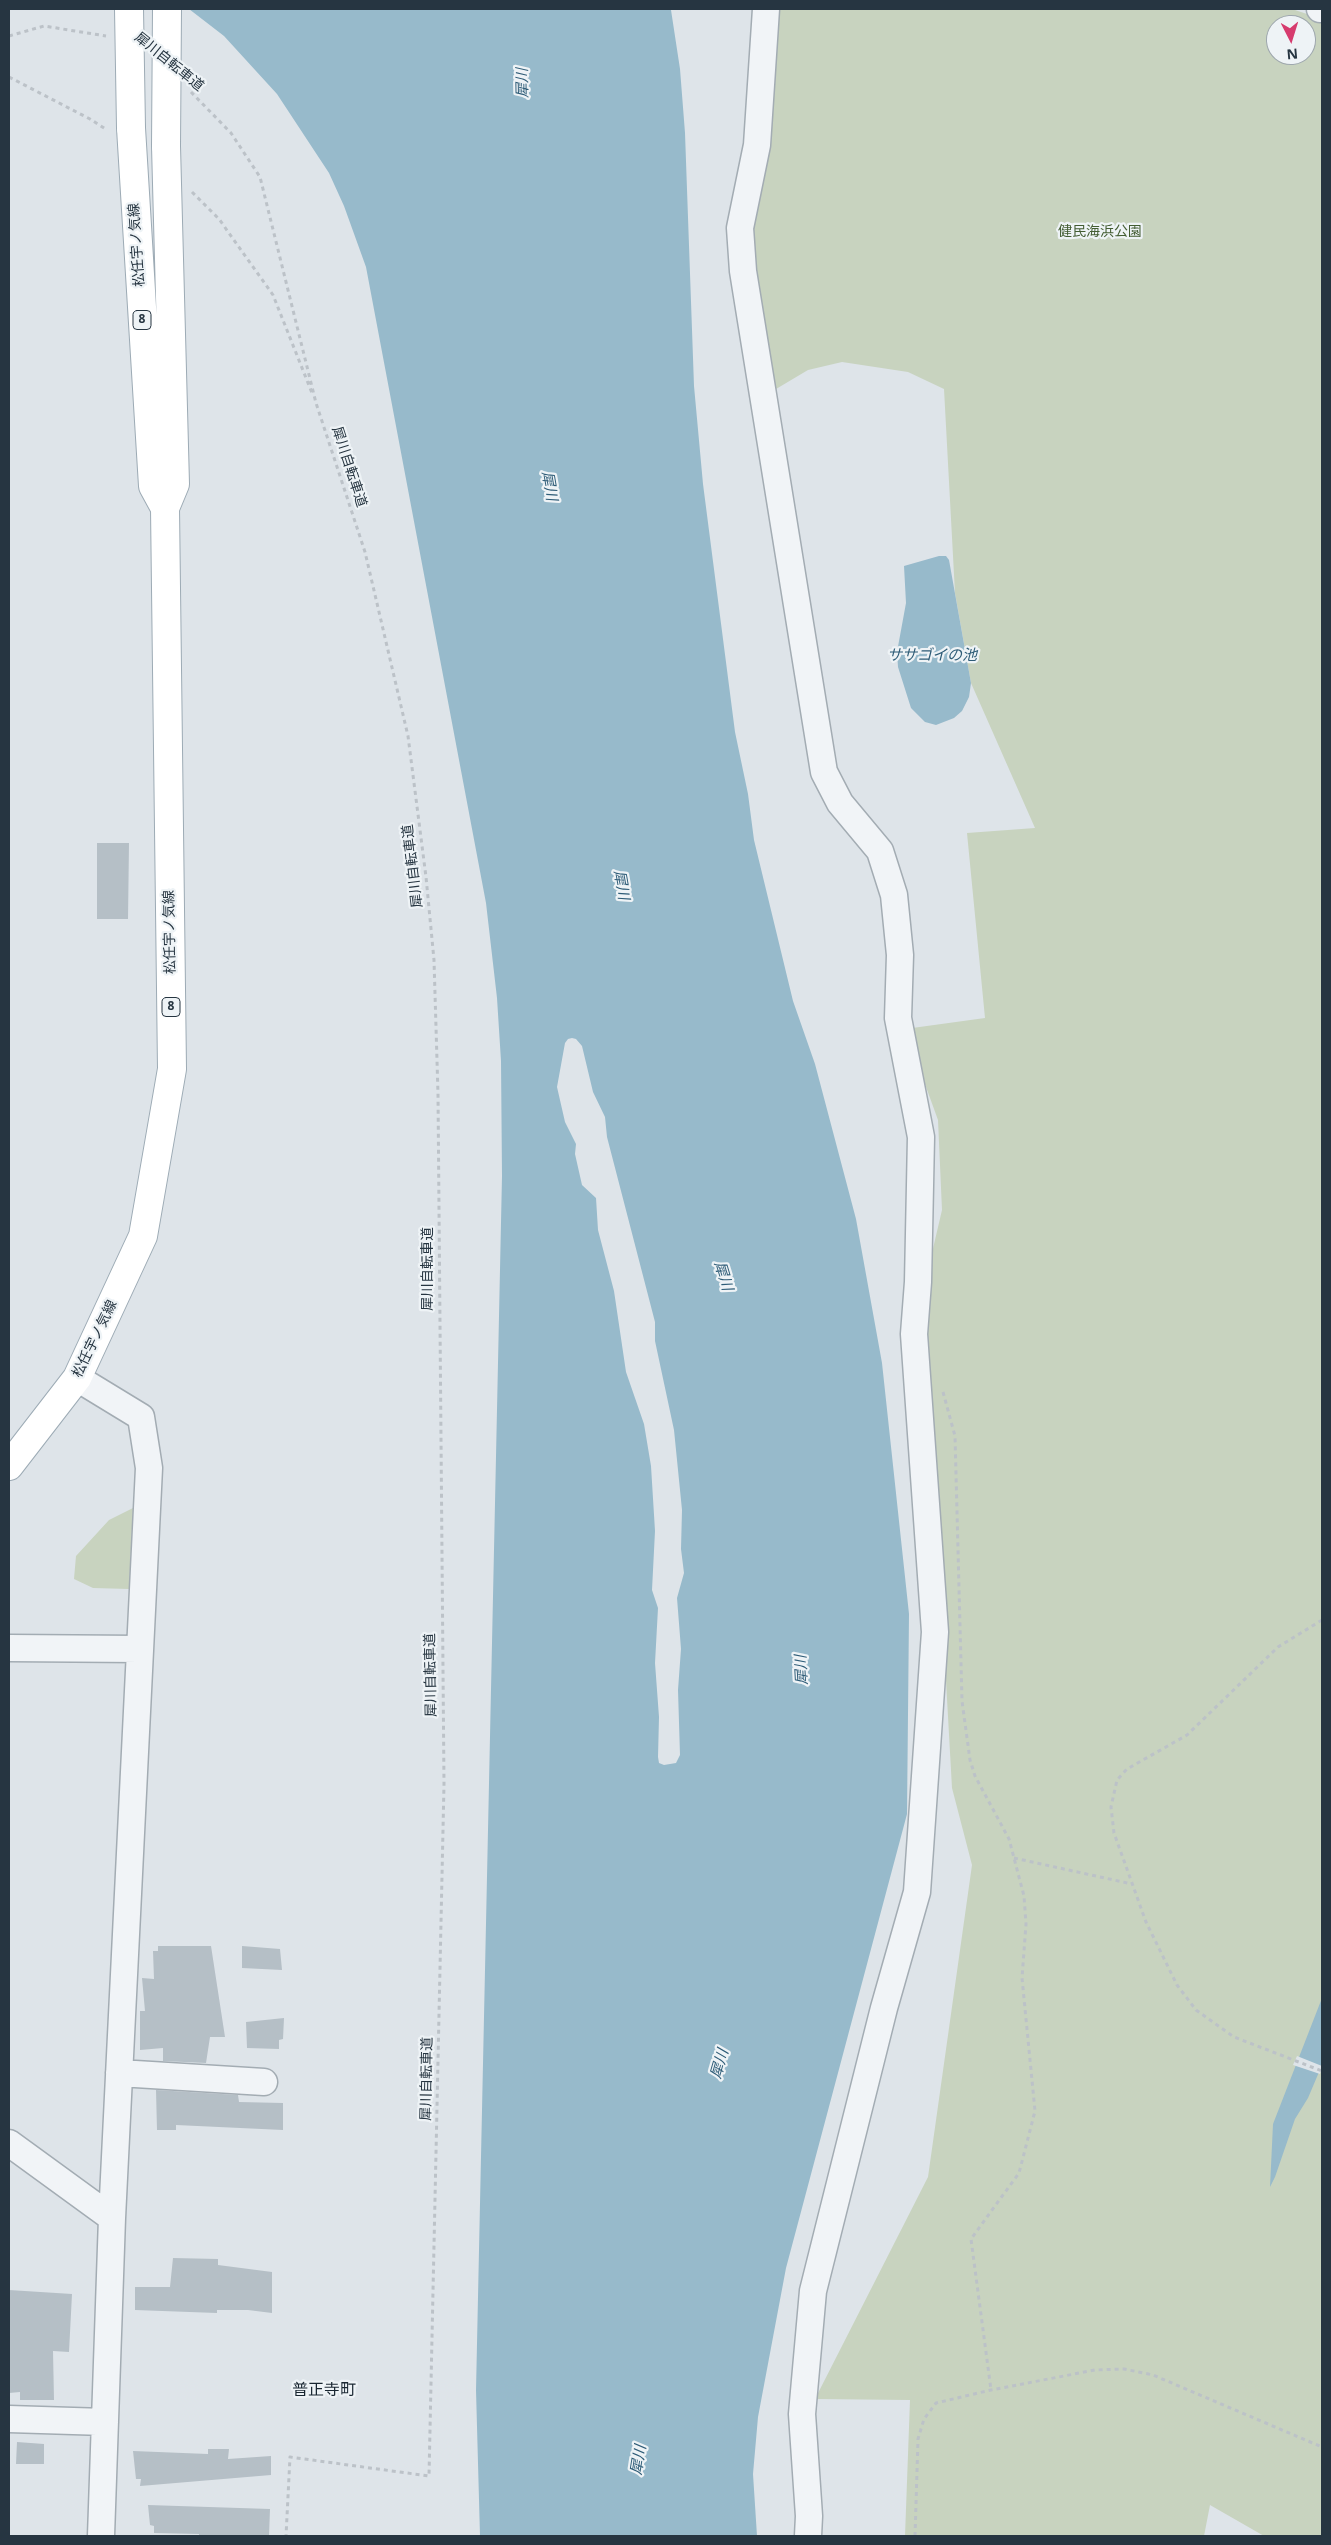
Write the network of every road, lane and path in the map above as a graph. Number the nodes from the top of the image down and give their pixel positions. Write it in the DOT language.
graph roads {
  1 [pos="129,9"];
  2 [pos="167,9"];
  3 [pos="766,9"];
  4 [pos="9,36"];
  5 [pos="113,37"];
  6 [pos="9,78"];
  7 [pos="190,90"];
  8 [pos="131,137"];
  9 [pos="167,156"];
  10 [pos="316,403"];
  11 [pos="165,508"];
  12 [pos="77,1378"];
  13 [pos="940,1387"];
  14 [pos="9,1466"];
  15 [pos="1322,1620"];
  16 [pos="9,1648"];
  17 [pos="139,1648"];
  18 [pos="1014,1858"];
  19 [pos="1133,1885"];
  20 [pos="1322,2071"];
  21 [pos="119,2074"];
  22 [pos="264,2082"];
  23 [pos="9,2143"];
  24 [pos="112,2218"];
  25 [pos="991,2390"];
  26 [pos="9,2419"];
  27 [pos="105,2422"];
  28 [pos="1322,2447"];
  29 [pos="101,2536"];
  30 [pos="286,2536"];
  31 [pos="808,2536"];
  32 [pos="915,2536"];
  1 -- 8 [label="main road, 松任宇ノ気線 / 8, bridge"];
  2 -- 9 [label="main road, 松任宇ノ気線 / 8, bridge"];
  3 -- 31 [label="street"];
  4 -- 5 [label="path, 犀川自転車道"];
  6 -- 8 [label="path"];
  7 -- 10 [label="path, 犀川自転車道"];
  8 -- 11 [label="main road, 松任宇ノ気線 / 8"];
  9 -- 10 [label="path"];
  9 -- 11 [label="main road, 松任宇ノ気線 / 8"];
  10 -- 30 [label="path, 犀川自転車道"];
  11 -- 12 [label="main road, 松任宇ノ気線 / 8"];
  12 -- 14 [label="main road, 松任宇ノ気線 / 8"];
  12 -- 17 [label="street"];
  13 -- 18 [label="path"];
  15 -- 19 [label="path"];
  16 -- 17 [label="street"];
  17 -- 21 [label="street"];
  18 -- 19 [label="path"];
  18 -- 25 [label="path"];
  19 -- 20 [label="path"];
  21 -- 22 [label="street"];
  21 -- 24 [label="street"];
  23 -- 24 [label="street"];
  24 -- 27 [label="street"];
  25 -- 28 [label="path"];
  25 -- 32 [label="path"];
  26 -- 27 [label="street"];
  27 -- 29 [label="street"];
}
